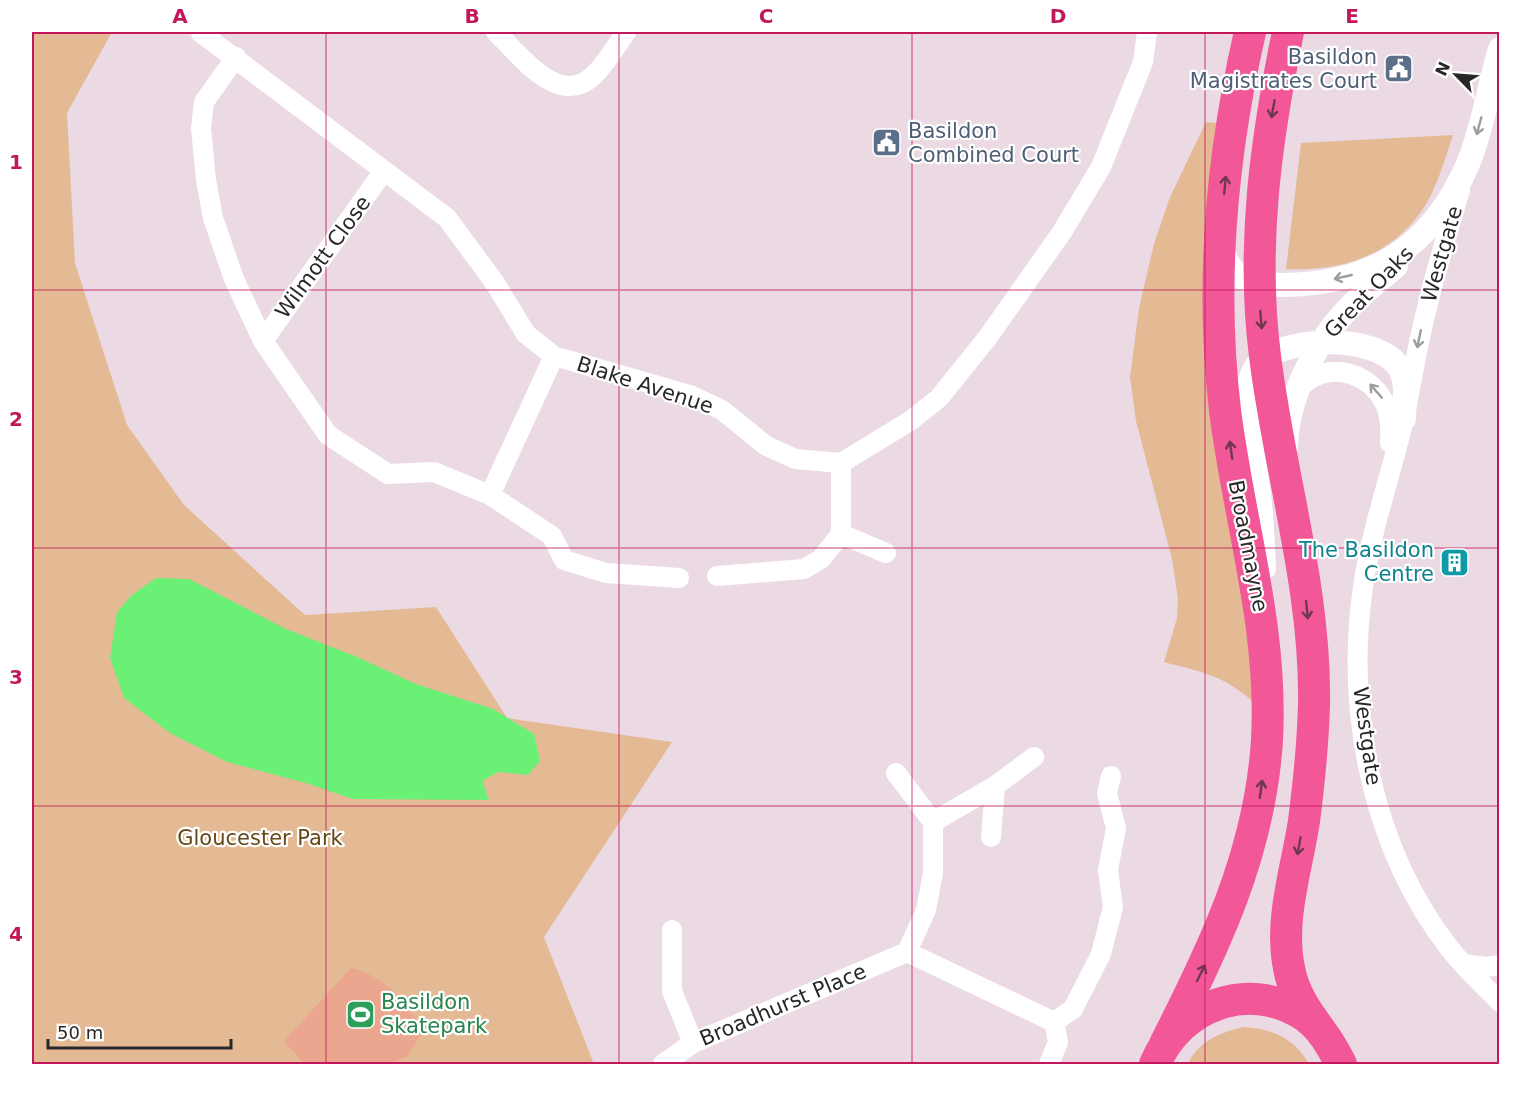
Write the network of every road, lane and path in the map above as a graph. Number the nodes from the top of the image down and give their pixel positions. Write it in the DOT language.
graph roads {
  1 [pos="496,32"];
  2 [pos="626,32"];
  3 [pos="1147,32"];
  4 [pos="1250,32"];
  5 [pos="1288,32"];
  6 [pos="201,33"];
  7 [pos="1500,49"];
  8 [pos="236,57"];
  9 [pos="1469,162"];
  10 [pos="383,172"];
  11 [pos="1425,233"];
  12 [pos="1221,244"];
  13 [pos="1259,283"];
  14 [pos="263,341"];
  15 [pos="1320,344"];
  16 [pos="554,356"];
  17 [pos="1265,356"];
  18 [pos="1299,389"];
  19 [pos="1404,419"];
  20 [pos="841,463"];
  21 [pos="1385,488"];
  22 [pos="1288,490"];
  23 [pos="490,495"];
  24 [pos="842,534"];
  25 [pos="886,554"];
  26 [pos="717,576"];
  27 [pos="679,578"];
  28 [pos="1265,633"];
  29 [pos="1034,757"];
  30 [pos="896,773"];
  31 [pos="1111,776"];
  32 [pos="995,786"];
  33 [pos="933,822"];
  34 [pos="991,837"];
  35 [pos="672,930"];
  36 [pos="907,952"];
  37 [pos="1463,964"];
  38 [pos="1500,965"];
  39 [pos="1500,1002"];
  40 [pos="1054,1022"];
  41 [pos="1321,1031"];
  42 [pos="693,1043"];
  43 [pos="1160,1054"];
  44 [pos="1341,1064"];
  45 [pos="663,1065"];
  46 [pos="1049,1065"];
  1 -- 2 [label="street"];
  3 -- 20 [label="street"];
  12 -- 4 [label="main road, Broadmayne, one-way"];
  5 -- 13 [label="main road, one-way"];
  6 -- 8 [label="street, Blake Avenue"];
  7 -- 9 [label="street, Great Oaks, one-way"];
  8 -- 10 [label="street, Blake Avenue"];
  8 -- 14 [label="street"];
  9 -- 11 [label="street, Great Oaks"];
  9 -- 19 [label="street, Westgate, one-way"];
  10 -- 14 [label="street, Wilmott Close"];
  10 -- 16 [label="street, Blake Avenue"];
  11 -- 13 [label="street, Great Oaks, one-way"];
  11 -- 15 [label="street, Great Oaks"];
  12 -- 13 [label="street, Great Oaks"];
  28 -- 12 [label="main road, Broadmayne, one-way"];
  13 -- 17 [label="main road, one-way"];
  14 -- 23 [label="street"];
  15 -- 17 [label="street"];
  15 -- 18 [label="street, Great Oaks"];
  15 -- 19 [label="street"];
  16 -- 20 [label="street, Blake Avenue"];
  16 -- 23 [label="street"];
  17 -- 22 [label="main road"];
  17 -- 28 [label="street"];
  21 -- 18 [label="street, Westgate, one-way"];
  18 -- 22 [label="street, Great Oaks"];
  19 -- 21 [label="street, Westgate"];
  20 -- 24 [label="street"];
  21 -- 37 [label="street, Westgate"];
  22 -- 41 [label="main road, one-way"];
  23 -- 27 [label="street"];
  24 -- 25 [label="street"];
  24 -- 26 [label="street"];
  43 -- 28 [label="main road, Broadmayne, one-way"];
  29 -- 32 [label="street"];
  30 -- 33 [label="street"];
  31 -- 40 [label="street"];
  32 -- 33 [label="street"];
  32 -- 34 [label="street"];
  33 -- 36 [label="street"];
  35 -- 42 [label="street"];
  36 -- 40 [label="street"];
  36 -- 42 [label="street, Broadhurst Place"];
  37 -- 38 [label="street"];
  37 -- 39 [label="street, Westgate"];
  40 -- 46 [label="street"];
  41 -- 43 [label="main road"];
  41 -- 44 [label="main road"];
  42 -- 45 [label="street, Broadhurst Place"];
}
